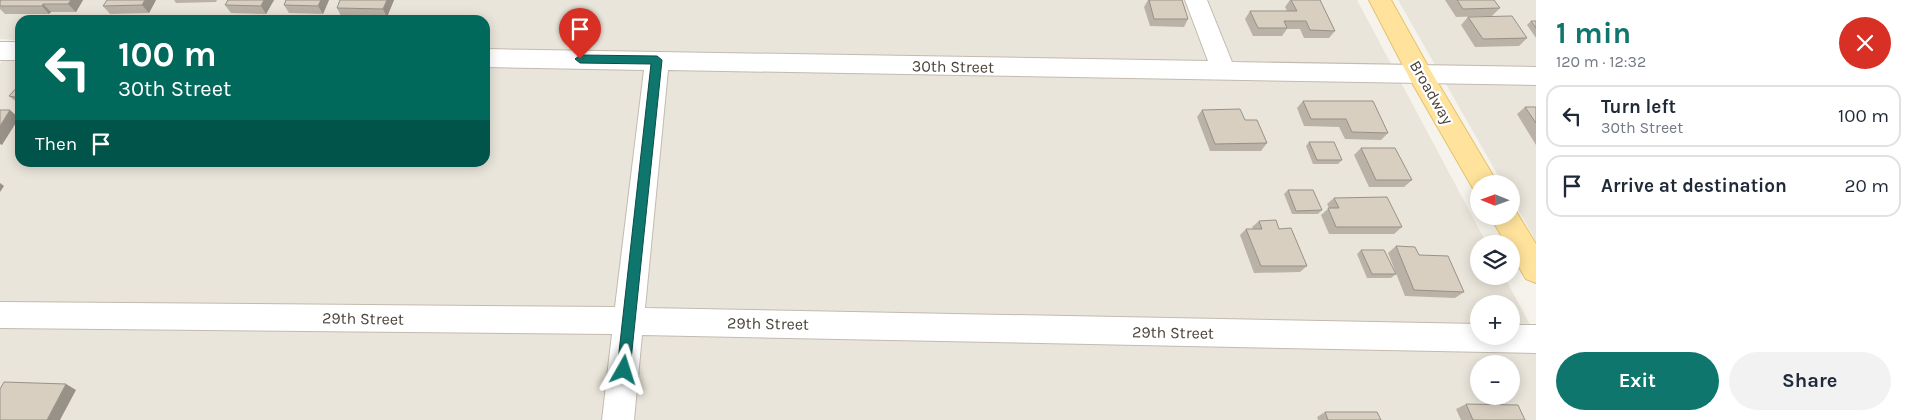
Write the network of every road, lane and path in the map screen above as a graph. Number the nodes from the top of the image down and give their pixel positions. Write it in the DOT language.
graph roads {
  1 [pos="1196,0"];
  2 [pos="1380,0"];
  3 [pos="0,51"];
  4 [pos="15,51"];
  5 [pos="490,58"];
  6 [pos="657,60"];
  7 [pos="1224,71"];
  8 [pos="1420,74"];
  9 [pos="1536,76"];
  10 [pos="1480,175"];
  11 [pos="1509,225"];
  12 [pos="1536,270"];
  13 [pos="0,315"];
  14 [pos="629,320"];
  15 [pos="1536,340"];
  16 [pos="618,420"];
  1 -- 7 [label="street"];
  2 -- 8 [label="main road, Broadway"];
  3 -- 4 [label="street"];
  5 -- 6 [label="street, 30th Street"];
  6 -- 7 [label="street, 30th Street"];
  6 -- 14 [label="street"];
  7 -- 8 [label="street, 30th Street"];
  8 -- 9 [label="street, 30th Street"];
  8 -- 10 [label="main road, Broadway"];
  11 -- 12 [label="main road"];
  13 -- 14 [label="street, 29th Street"];
  14 -- 15 [label="street, 29th Street"];
  14 -- 16 [label="street"];
}
